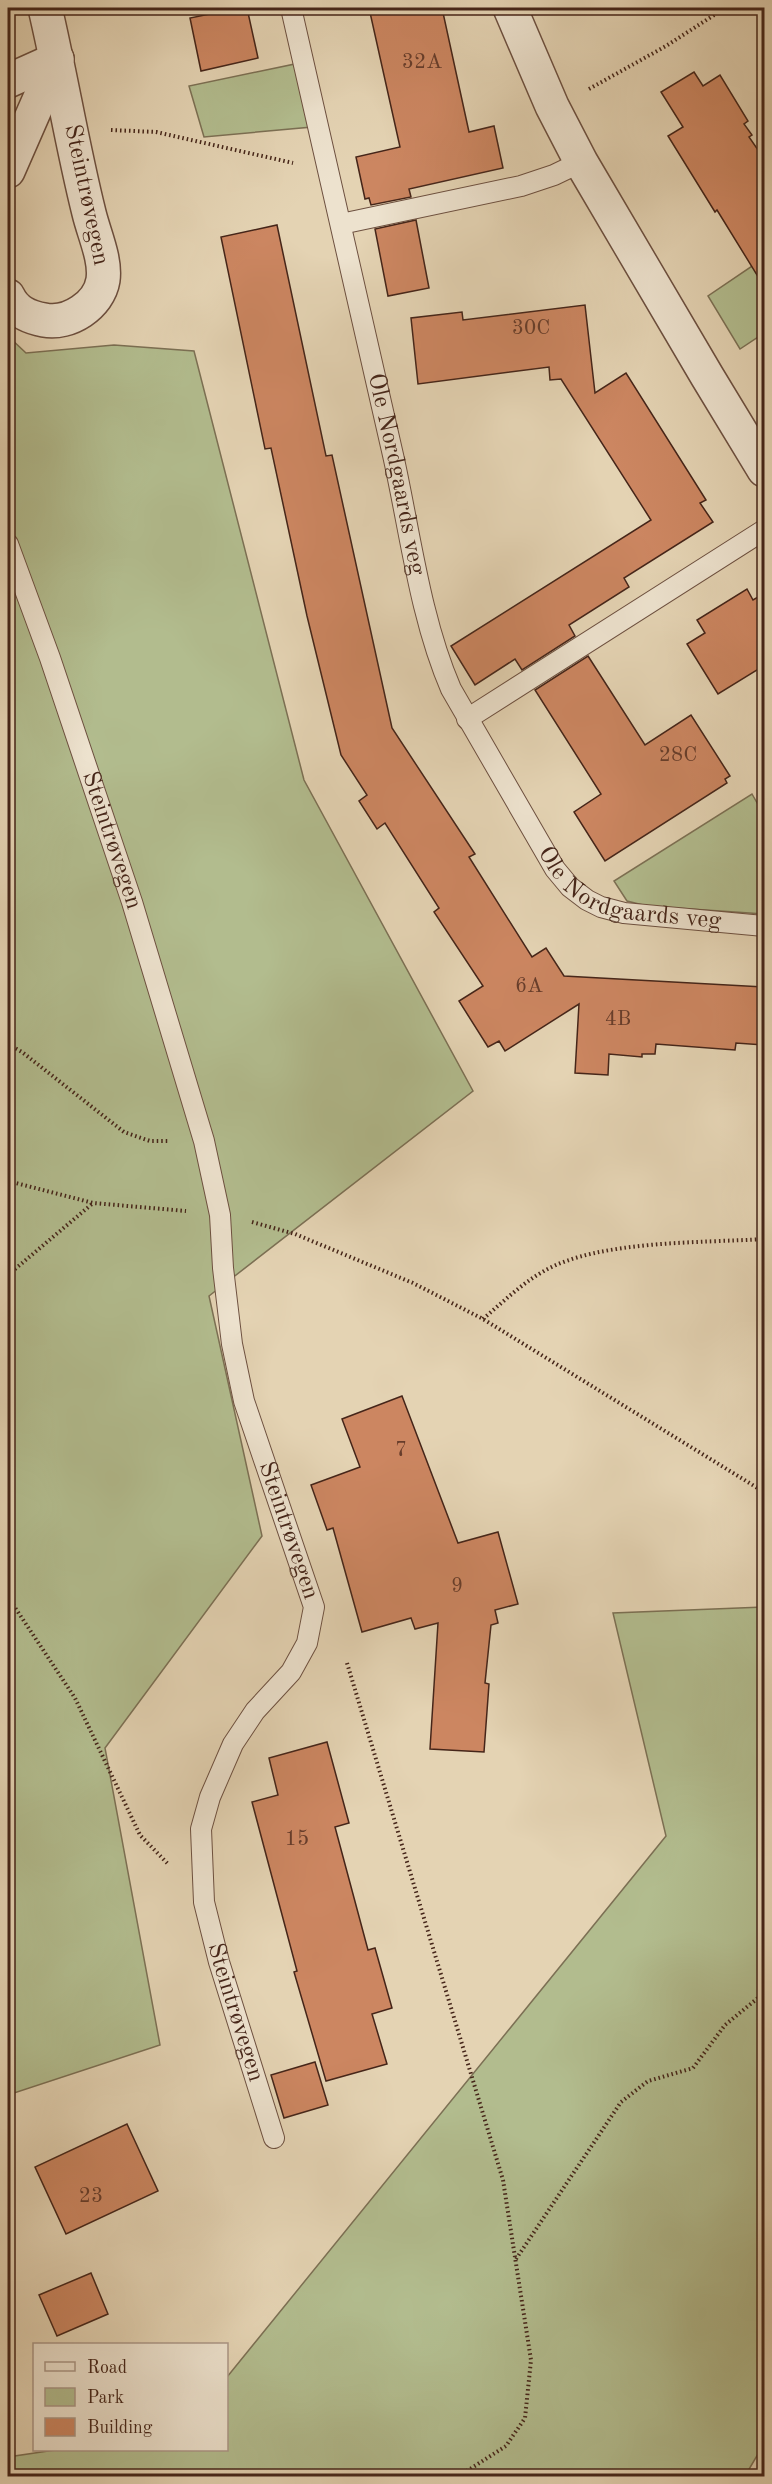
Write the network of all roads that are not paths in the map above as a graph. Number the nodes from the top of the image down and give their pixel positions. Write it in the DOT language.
graph roads {
  1 [pos="45,8"];
  2 [pos="291,8"];
  3 [pos="510,8"];
  4 [pos="57,59"];
  5 [pos="8,81"];
  6 [pos="581,162"];
  7 [pos="8,171"];
  8 [pos="341,224"];
  9 [pos="8,296"];
  10 [pos="765,470"];
  11 [pos="765,530"];
  12 [pos="8,544"];
  13 [pos="467,719"];
  14 [pos="765,926"];
  15 [pos="274,2138"];
  1 -- 4 [label="street, Steintrøvegen"];
  2 -- 8 [label="lane, Ole Nordgaards veg"];
  3 -- 6 [label="street"];
  4 -- 5 [label="street"];
  4 -- 7 [label="street, Steintrøvegen"];
  4 -- 9 [label="street, Steintrøvegen"];
  6 -- 8 [label="lane"];
  6 -- 10 [label="street"];
  8 -- 13 [label="lane, Ole Nordgaards veg"];
  11 -- 13 [label="lane"];
  12 -- 15 [label="lane, Steintrøvegen"];
  13 -- 14 [label="lane, Ole Nordgaards veg"];
}
